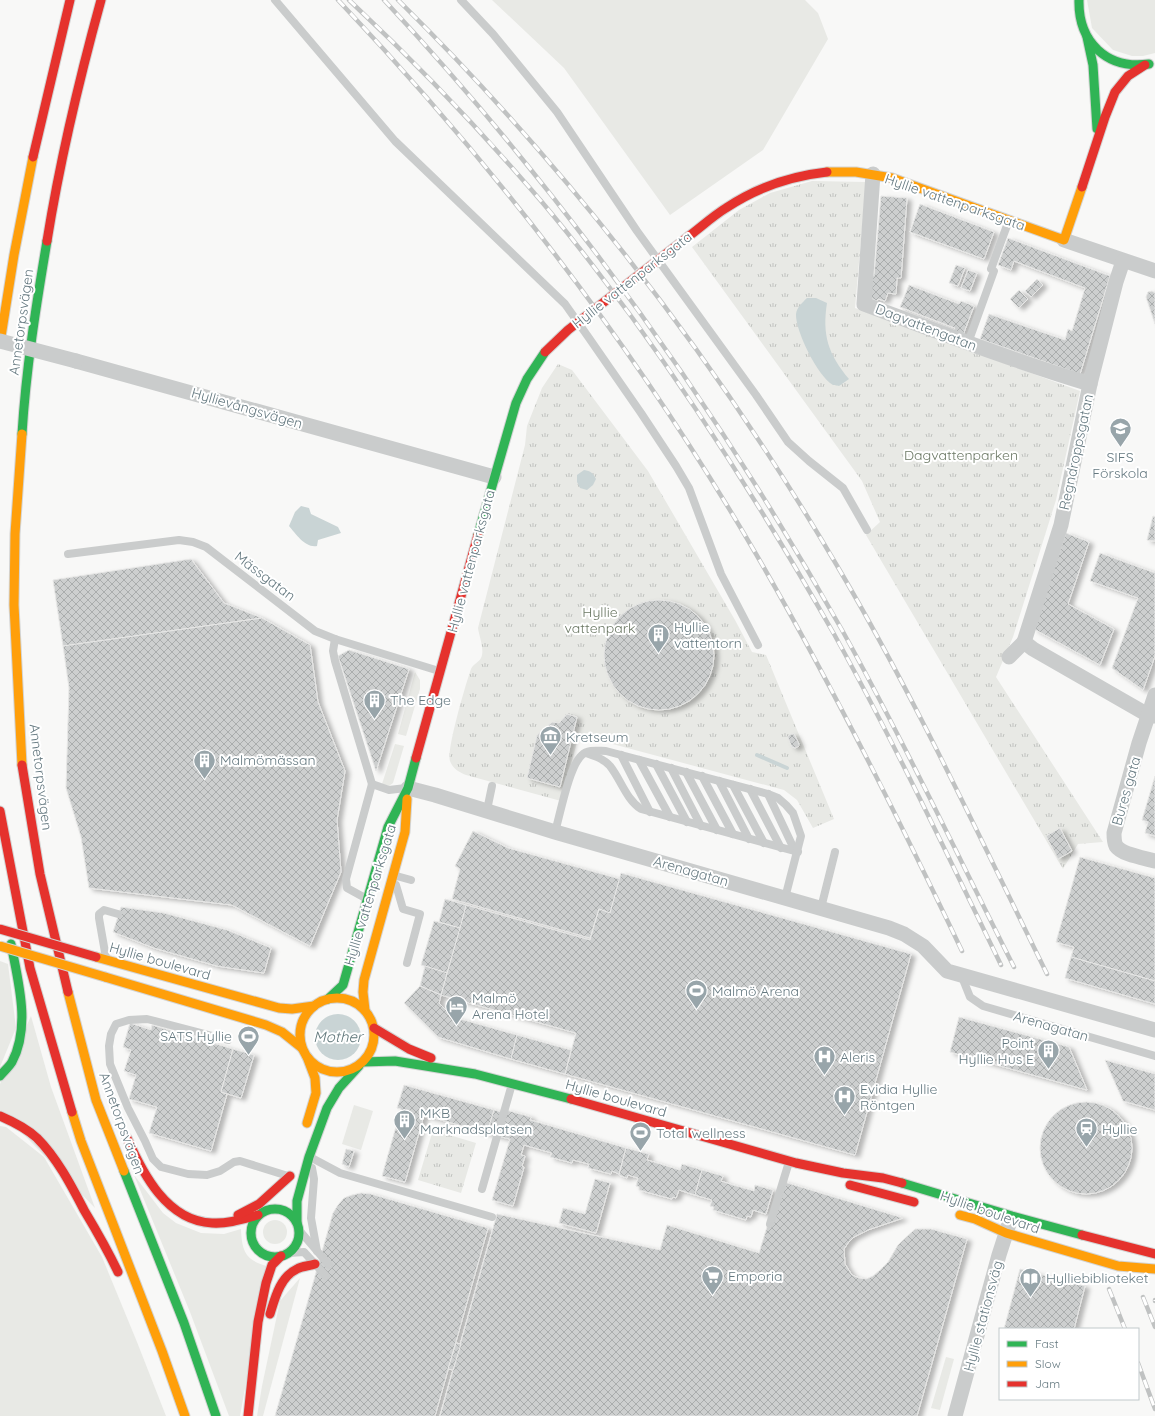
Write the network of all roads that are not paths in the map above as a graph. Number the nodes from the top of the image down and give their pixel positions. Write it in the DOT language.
graph roads {
  1 [pos="70,0"];
  2 [pos="100,0"];
  3 [pos="275,0"];
  4 [pos="461,0"];
  5 [pos="1079,0"];
  6 [pos="1069,3"];
  7 [pos="1081,22"];
  8 [pos="102,30"];
  9 [pos="1087,37"];
  10 [pos="51,39"];
  11 [pos="1155,62"];
  12 [pos="1145,65"];
  13 [pos="36,139"];
  14 [pos="1098,140"];
  15 [pos="873,174"];
  16 [pos="53,203"];
  17 [pos="1009,220"];
  18 [pos="1064,240"];
  19 [pos="1124,261"];
  20 [pos="1155,271"];
  21 [pos="0,342"];
  22 [pos="968,343"];
  23 [pos="1090,384"];
  24 [pos="494,477"];
  25 [pos="868,530"];
  26 [pos="68,554"];
  27 [pos="335,639"];
  28 [pos="1024,642"];
  29 [pos="758,645"];
  30 [pos="1009,657"];
  31 [pos="441,672"];
  32 [pos="1155,695"];
  33 [pos="1151,716"];
  34 [pos="586,753"];
  35 [pos="622,755"];
  36 [pos="639,760"];
  37 [pos="656,764"];
  38 [pos="671,768"];
  39 [pos="686,772"];
  40 [pos="702,776"];
  41 [pos="718,781"];
  42 [pos="372,784"];
  43 [pos="733,785"];
  44 [pos="492,786"];
  45 [pos="408,788"];
  46 [pos="750,789"];
  47 [pos="768,794"];
  48 [pos="487,810"];
  49 [pos="0,812"];
  50 [pos="650,812"];
  51 [pos="670,817"];
  52 [pos="686,822"];
  53 [pos="701,826"];
  54 [pos="717,830"];
  55 [pos="555,832"];
  56 [pos="733,834"];
  57 [pos="749,839"];
  58 [pos="764,843"];
  59 [pos="782,848"];
  60 [pos="796,852"];
  61 [pos="835,852"];
  62 [pos="1155,861"];
  63 [pos="40,874"];
  64 [pos="392,875"];
  65 [pos="411,880"];
  66 [pos="785,898"];
  67 [pos="368,899"];
  68 [pos="821,908"];
  69 [pos="118,914"];
  70 [pos="4,926"];
  71 [pos="0,946"];
  72 [pos="106,960"];
  73 [pos="407,963"];
  74 [pos="962,977"];
  75 [pos="328,999"];
  76 [pos="314,1006"];
  77 [pos="365,1010"];
  78 [pos="84,1016"];
  79 [pos="374,1028"];
  80 [pos="1155,1030"];
  81 [pos="228,1040"];
  82 [pos="302,1048"];
  83 [pos="1155,1056"];
  84 [pos="307,1057"];
  85 [pos="362,1064"];
  86 [pos="475,1074"];
  87 [pos="0,1076"];
  88 [pos="512,1083"];
  89 [pos="0,1116"];
  90 [pos="124,1131"];
  91 [pos="304,1133"];
  92 [pos="309,1157"];
  93 [pos="792,1162"];
  94 [pos="291,1173"];
  95 [pos="482,1189"];
  96 [pos="922,1204"];
  97 [pos="262,1213"];
  98 [pos="952,1213"];
  99 [pos="1012,1216"];
  100 [pos="492,1218"];
  101 [pos="214,1224"];
  102 [pos="770,1224"];
  103 [pos="298,1226"];
  104 [pos="1006,1233"];
  105 [pos="317,1251"];
  106 [pos="285,1254"];
  107 [pos="1155,1254"];
  108 [pos="315,1264"];
  109 [pos="329,1265"];
  110 [pos="1155,1269"];
  111 [pos="326,1276"];
  112 [pos="120,1278"];
  113 [pos="159,1369"];
  114 [pos="249,1400"];
  115 [pos="180,1416"];
  116 [pos="185,1416"];
  117 [pos="216,1416"];
  118 [pos="248,1416"];
  119 [pos="955,1416"];
  1 -- 13 [label="street, Annetorpsvägen"];
  2 -- 16 [label="street, Annetorpsvägen"];
  3 -- 29 [label="lane"];
  4 -- 25 [label="lane"];
  5 -- 7 [label="street"];
  6 -- 7 [label="street"];
  7 -- 9 [label="street"];
  8 -- 16 [label="street"];
  9 -- 12 [label="street"];
  9 -- 14 [label="street"];
  10 -- 13 [label="street"];
  11 -- 12 [label="street"];
  12 -- 14 [label="street"];
  13 -- 21 [label="street, Annetorpsvägen"];
  14 -- 18 [label="street"];
  15 -- 17 [label="street, Hyllie vattenparksgata"];
  15 -- 22 [label="street, Dagvattengatan"];
  15 -- 24 [label="street, Hyllie vattenparksgata, bridge"];
  16 -- 63 [label="street, Annetorpsvägen"];
  17 -- 18 [label="street, Hyllie vattenparksgata"];
  17 -- 22 [label="lane"];
  18 -- 19 [label="street, Hyllie vattenparksgata"];
  19 -- 20 [label="street, Hyllie vattenparksgata"];
  19 -- 23 [label="street, Regndroppsgatan"];
  21 -- 24 [label="street, Hyllievångsvägen, bridge"];
  22 -- 23 [label="street, Dagvattengatan"];
  23 -- 28 [label="street, Regndroppsgatan"];
  24 -- 31 [label="street, Hyllie vattenparksgata"];
  26 -- 27 [label="lane, Mässgatan"];
  27 -- 31 [label="lane, Mässgatan"];
  27 -- 42 [label="lane"];
  28 -- 30 [label="street, Regndroppsgatan"];
  28 -- 33 [label="street"];
  31 -- 45 [label="street, Hyllie vattenparksgata"];
  32 -- 33 [label="street, Bures gata"];
  33 -- 62 [label="street, Bures gata"];
  34 -- 35 [label="lane"];
  34 -- 50 [label="lane"];
  34 -- 55 [label="lane"];
  35 -- 36 [label="lane"];
  35 -- 50 [label="lane"];
  36 -- 37 [label="lane"];
  36 -- 51 [label="lane"];
  37 -- 38 [label="lane"];
  37 -- 52 [label="lane"];
  38 -- 39 [label="lane"];
  38 -- 53 [label="lane"];
  39 -- 40 [label="lane"];
  39 -- 54 [label="lane"];
  40 -- 41 [label="lane"];
  40 -- 56 [label="lane"];
  41 -- 43 [label="lane"];
  41 -- 57 [label="lane"];
  42 -- 45 [label="lane"];
  42 -- 67 [label="lane"];
  43 -- 46 [label="lane"];
  43 -- 58 [label="lane"];
  44 -- 48 [label="lane"];
  45 -- 48 [label="street, Arenagatan"];
  45 -- 64 [label="street, Hyllie vattenparksgata"];
  45 -- 67 [label="street, Hyllie vattenparksgata"];
  46 -- 47 [label="lane"];
  46 -- 59 [label="lane"];
  47 -- 60 [label="lane"];
  47 -- 60 [label="lane"];
  48 -- 55 [label="street, Arenagatan"];
  49 -- 116 [label="street"];
  50 -- 51 [label="lane"];
  51 -- 52 [label="lane"];
  52 -- 53 [label="lane"];
  53 -- 54 [label="lane"];
  54 -- 56 [label="lane"];
  55 -- 66 [label="street, Arenagatan"];
  56 -- 57 [label="lane"];
  57 -- 58 [label="lane"];
  58 -- 59 [label="lane"];
  59 -- 60 [label="lane"];
  60 -- 66 [label="lane"];
  61 -- 68 [label="lane"];
  63 -- 78 [label="street"];
  63 -- 117 [label="street, Annetorpsvägen"];
  64 -- 65 [label="lane"];
  64 -- 73 [label="lane"];
  64 -- 77 [label="street, Hyllie vattenparksgata"];
  66 -- 68 [label="street, Arenagatan"];
  67 -- 75 [label="street, Hyllie vattenparksgata"];
  68 -- 74 [label="street, Arenagatan"];
  69 -- 72 [label="lane"];
  70 -- 72 [label="street, Hyllie boulevard, bridge"];
  70 -- 87 [label="street"];
  71 -- 82 [label="street, bridge"];
  72 -- 76 [label="street, Hyllie boulevard"];
  74 -- 80 [label="street, Arenagatan"];
  74 -- 83 [label="lane, Arenagatan"];
  75 -- 76 [label="street"];
  75 -- 77 [label="street"];
  76 -- 82 [label="street"];
  77 -- 79 [label="street"];
  79 -- 85 [label="street"];
  79 -- 86 [label="street, Hyllie boulevard"];
  81 -- 94 [label="lane"];
  82 -- 84 [label="street"];
  84 -- 85 [label="street"];
  84 -- 91 [label="street"];
  85 -- 86 [label="street, Hyllie boulevard"];
  85 -- 92 [label="street"];
  86 -- 88 [label="street, Hyllie boulevard"];
  88 -- 93 [label="street, Hyllie boulevard"];
  88 -- 95 [label="lane"];
  89 -- 112 [label="street"];
  90 -- 101 [label="street"];
  92 -- 100 [label="lane"];
  92 -- 103 [label="street"];
  92 -- 105 [label="lane"];
  93 -- 96 [label="street, Hyllie boulevard"];
  93 -- 99 [label="street, Hyllie boulevard"];
  93 -- 102 [label="lane"];
  94 -- 97 [label="street"];
  94 -- 101 [label="street"];
  97 -- 101 [label="street"];
  97 -- 103 [label="street"];
  97 -- 106 [label="street"];
  98 -- 104 [label="street, Hyllie boulevard"];
  99 -- 104 [label="street, Hyllie stationsväg"];
  99 -- 107 [label="street, Hyllie boulevard"];
  103 -- 105 [label="lane"];
  103 -- 106 [label="street"];
  104 -- 110 [label="street, Hyllie boulevard"];
  104 -- 119 [label="street, Hyllie stationsväg"];
  105 -- 109 [label="lane"];
  106 -- 108 [label="lane"];
  106 -- 114 [label="street"];
  108 -- 111 [label="lane"];
  108 -- 114 [label="street"];
  113 -- 115 [label="street"];
  114 -- 118 [label="street"];
}
